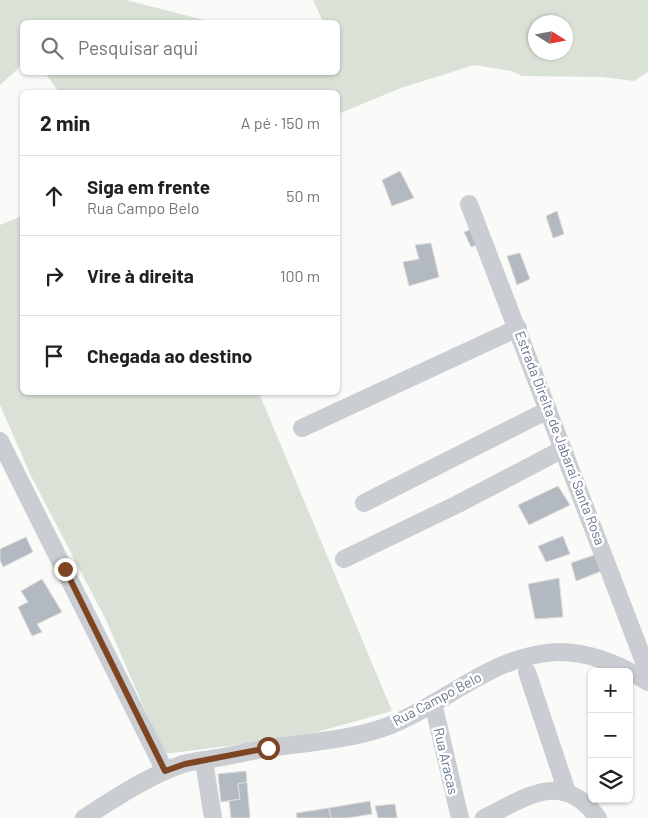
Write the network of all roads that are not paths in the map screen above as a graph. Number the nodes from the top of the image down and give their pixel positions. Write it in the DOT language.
graph roads {
  1 [pos="469,204"];
  2 [pos="518,328"];
  3 [pos="548,410"];
  4 [pos="302,428"];
  5 [pos="0,441"];
  6 [pos="563,449"];
  7 [pos="364,503"];
  8 [pos="344,559"];
  9 [pos="527,672"];
  10 [pos="648,672"];
  11 [pos="648,682"];
  12 [pos="433,703"];
  13 [pos="204,761"];
  14 [pos="165,771"];
  15 [pos="567,792"];
  16 [pos="84,818"];
  17 [pos="213,818"];
  18 [pos="460,818"];
  19 [pos="484,818"];
  20 [pos="598,818"];
  1 -- 2 [label="street, Estrada Direita de Jabarai Santa Rosa"];
  2 -- 3 [label="street, Estrada Direita de Jabarai Santa Rosa"];
  2 -- 4 [label="street"];
  3 -- 6 [label="street, Estrada Direita de Jabarai Santa Rosa"];
  3 -- 7 [label="street"];
  5 -- 14 [label="street"];
  6 -- 8 [label="street"];
  6 -- 10 [label="street, Estrada Direita de Jabarai Santa Rosa"];
  9 -- 15 [label="street"];
  11 -- 12 [label="street, Rua Campo Belo"];
  12 -- 13 [label="street, Rua Campo Belo"];
  12 -- 18 [label="street, Rua Aracas"];
  13 -- 14 [label="street, Rua Campo Belo"];
  13 -- 17 [label="street"];
  14 -- 16 [label="street, Rua Campo Belo"];
  15 -- 19 [label="street"];
  15 -- 20 [label="street"];
}
